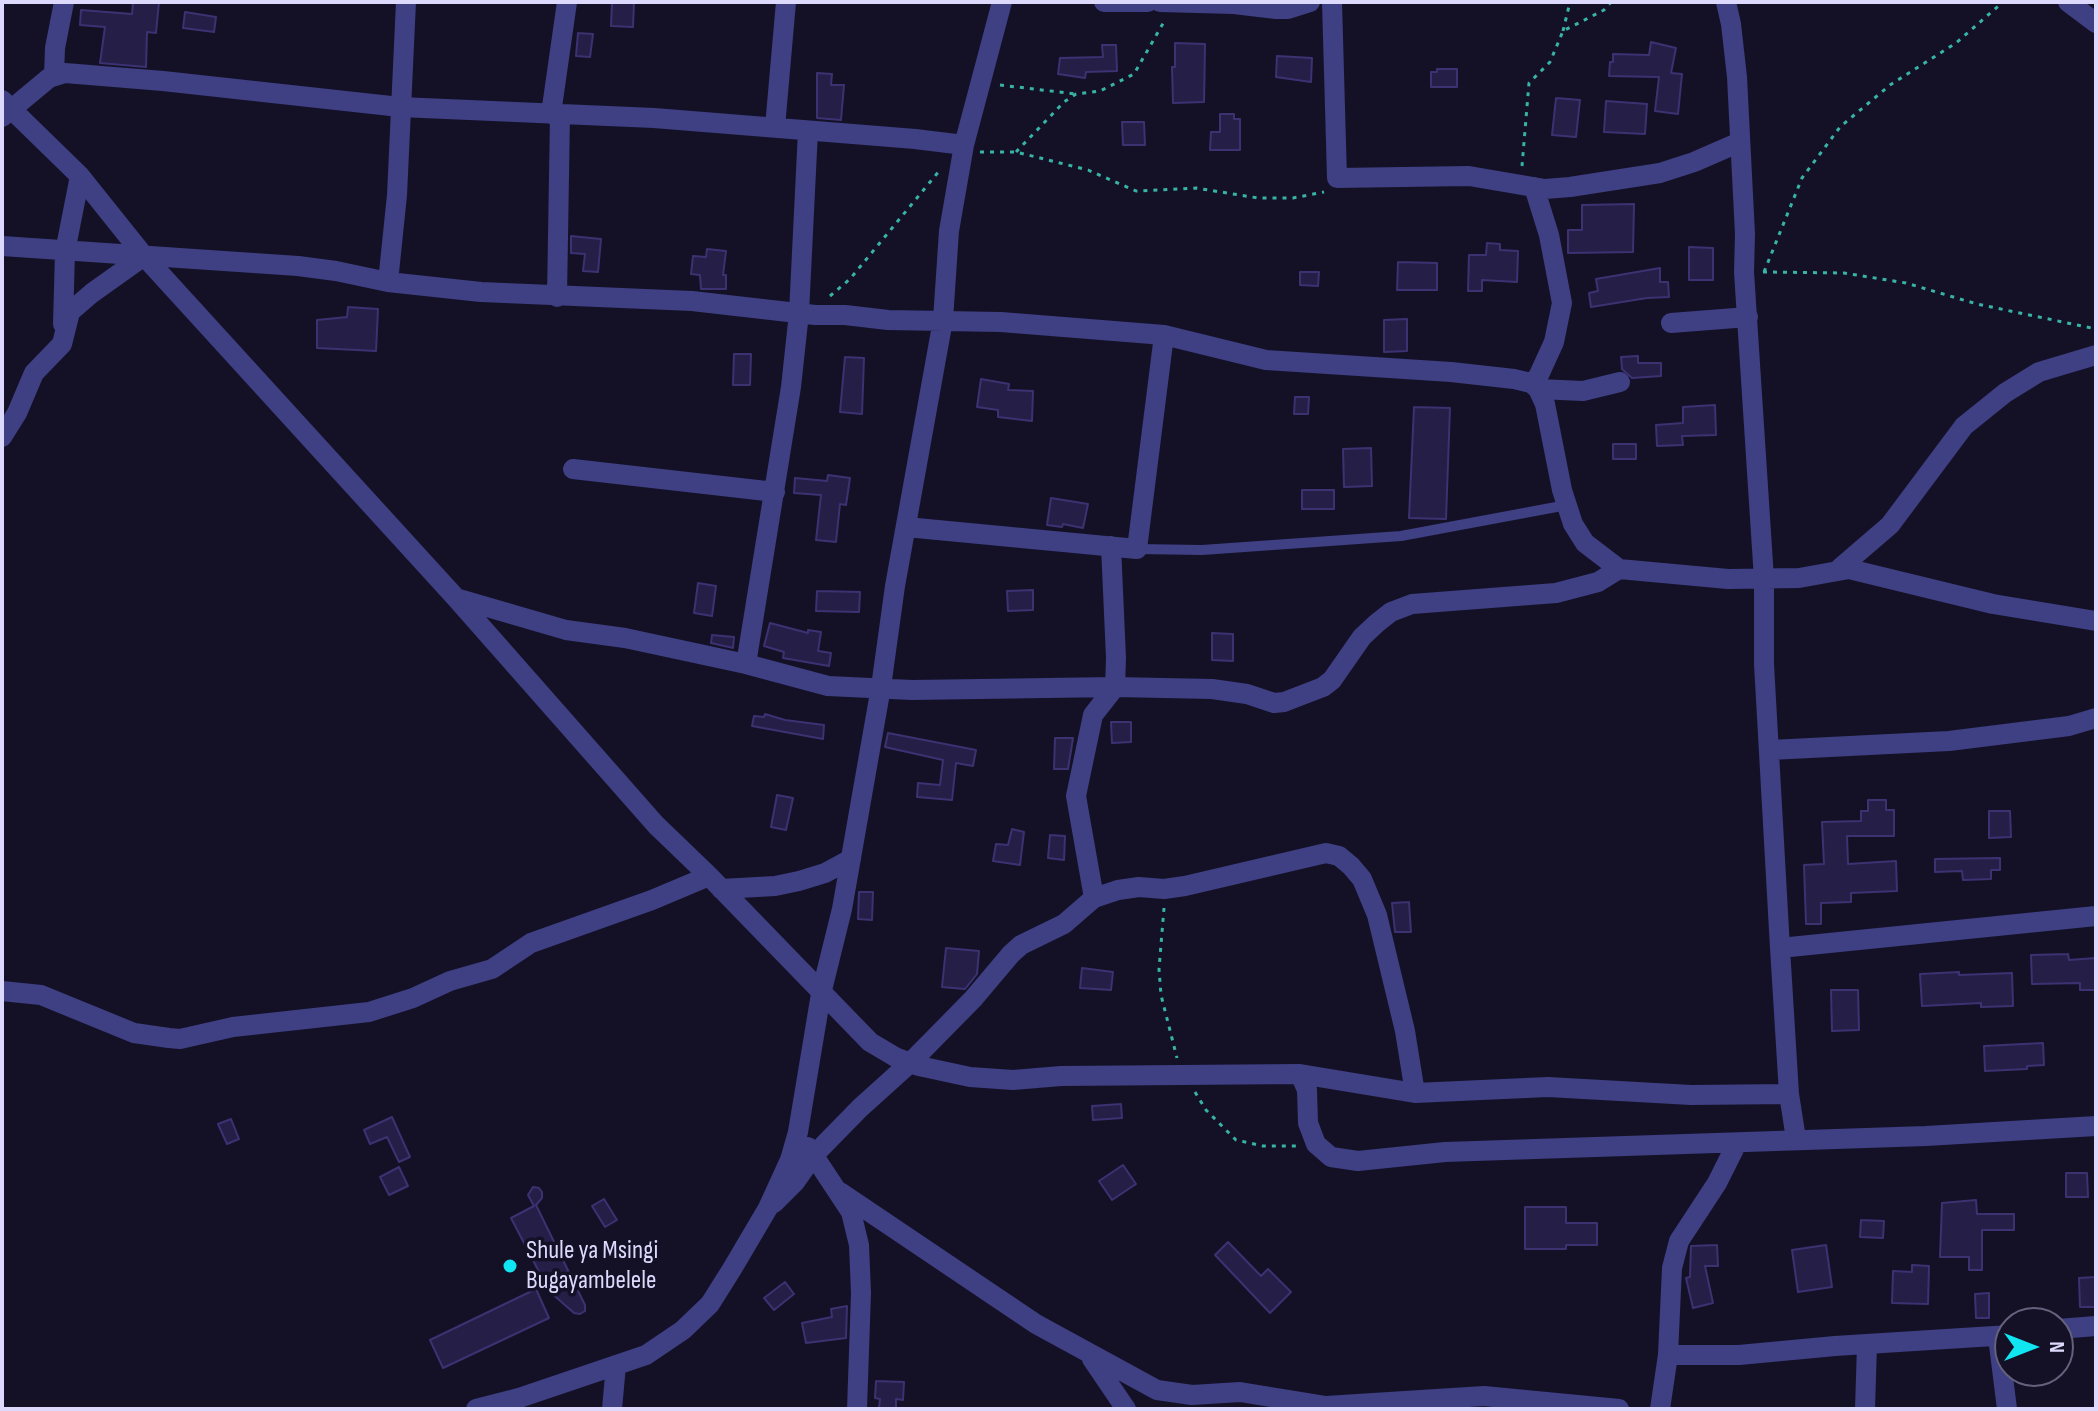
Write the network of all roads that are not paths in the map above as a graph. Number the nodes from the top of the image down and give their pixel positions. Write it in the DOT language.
graph roads {
  1 [pos="64,2"];
  2 [pos="406,2"];
  3 [pos="567,2"];
  4 [pos="786,2"];
  5 [pos="1002,2"];
  6 [pos="1104,2"];
  7 [pos="1148,2"];
  8 [pos="1160,2"];
  9 [pos="1173,2"];
  10 [pos="1310,2"];
  11 [pos="1332,2"];
  12 [pos="1726,2"];
  13 [pos="2068,2"];
  14 [pos="2096,23"];
  15 [pos="54,75"];
  16 [pos="400,107"];
  17 [pos="5,110"];
  18 [pos="556,115"];
  19 [pos="775,127"];
  20 [pos="808,131"];
  21 [pos="1740,142"];
  22 [pos="964,145"];
  23 [pos="80,176"];
  24 [pos="1528,186"];
  25 [pos="2,246"];
  26 [pos="65,252"];
  27 [pos="144,256"];
  28 [pos="388,282"];
  29 [pos="557,297"];
  30 [pos="807,314"];
  31 [pos="1748,317"];
  32 [pos="943,320"];
  33 [pos="1671,323"];
  34 [pos="1164,335"];
  35 [pos="62,344"];
  36 [pos="2096,355"];
  37 [pos="1620,382"];
  38 [pos="1534,386"];
  39 [pos="2,437"];
  40 [pos="573,469"];
  41 [pos="775,492"];
  42 [pos="1567,505"];
  43 [pos="906,527"];
  44 [pos="1111,546"];
  45 [pos="1137,549"];
  46 [pos="1840,568"];
  47 [pos="1619,569"];
  48 [pos="1764,579"];
  49 [pos="456,598"];
  50 [pos="2096,621"];
  51 [pos="746,664"];
  52 [pos="881,687"];
  53 [pos="1115,687"];
  54 [pos="2096,718"];
  55 [pos="1770,750"];
  56 [pos="851,859"];
  57 [pos="715,882"];
  58 [pos="1094,898"];
  59 [pos="2096,916"];
  60 [pos="1780,948"];
  61 [pos="2,991"];
  62 [pos="821,994"];
  63 [pos="911,1062"];
  64 [pos="1300,1074"];
  65 [pos="1415,1093"];
  66 [pos="1789,1094"];
  67 [pos="2096,1126"];
  68 [pos="798,1132"];
  69 [pos="1796,1139"];
  70 [pos="1737,1143"];
  71 [pos="814,1155"];
  72 [pos="840,1192"];
  73 [pos="768,1208"];
  74 [pos="2096,1326"];
  75 [pos="2074,1328"];
  76 [pos="1994,1337"];
  77 [pos="1867,1345"];
  78 [pos="1087,1353"];
  79 [pos="1668,1355"];
  80 [pos="616,1365"];
  81 [pos="2006,1387"];
  82 [pos="611,1407"];
  83 [pos="1321,1408"];
  84 [pos="476,1409"];
  85 [pos="857,1409"];
  86 [pos="1126,1409"];
  87 [pos="1619,1409"];
  88 [pos="1660,1409"];
  89 [pos="1865,1409"];
  90 [pos="2007,1409"];
  1 -- 15 [label="street"];
  2 -- 16 [label="street"];
  3 -- 18 [label="street"];
  4 -- 19 [label="street"];
  5 -- 22 [label="street"];
  6 -- 7 [label="street"];
  8 -- 9 [label="street"];
  9 -- 10 [label="street"];
  11 -- 24 [label="street"];
  12 -- 21 [label="street"];
  13 -- 14 [label="street"];
  15 -- 16 [label="street"];
  15 -- 17 [label="street"];
  16 -- 18 [label="street"];
  16 -- 28 [label="street"];
  17 -- 23 [label="street"];
  18 -- 19 [label="street"];
  18 -- 29 [label="street"];
  19 -- 20 [label="street"];
  20 -- 22 [label="street"];
  20 -- 30 [label="street"];
  21 -- 24 [label="street"];
  21 -- 31 [label="street"];
  22 -- 32 [label="street"];
  23 -- 26 [label="street"];
  23 -- 27 [label="street"];
  24 -- 38 [label="street"];
  25 -- 26 [label="street"];
  26 -- 27 [label="street"];
  26 -- 35 [label="street"];
  27 -- 28 [label="street"];
  27 -- 35 [label="street"];
  27 -- 49 [label="street"];
  28 -- 29 [label="street"];
  29 -- 30 [label="street"];
  30 -- 32 [label="street"];
  30 -- 41 [label="street"];
  31 -- 33 [label="street"];
  31 -- 48 [label="street"];
  32 -- 34 [label="street"];
  32 -- 43 [label="street"];
  34 -- 38 [label="street"];
  34 -- 45 [label="street"];
  35 -- 39 [label="street"];
  36 -- 46 [label="street"];
  37 -- 38 [label="street"];
  38 -- 42 [label="street"];
  40 -- 41 [label="street"];
  41 -- 51 [label="street"];
  42 -- 45 [label="lane"];
  42 -- 47 [label="street"];
  43 -- 44 [label="street"];
  43 -- 52 [label="street"];
  44 -- 45 [label="street"];
  44 -- 53 [label="street"];
  46 -- 48 [label="street"];
  46 -- 50 [label="street"];
  47 -- 48 [label="street"];
  47 -- 53 [label="street"];
  48 -- 55 [label="street"];
  49 -- 51 [label="street"];
  49 -- 57 [label="street"];
  51 -- 52 [label="street"];
  52 -- 53 [label="street"];
  52 -- 56 [label="street"];
  53 -- 58 [label="street"];
  54 -- 55 [label="street"];
  55 -- 60 [label="street"];
  56 -- 57 [label="street"];
  56 -- 62 [label="street"];
  57 -- 61 [label="street"];
  57 -- 62 [label="street"];
  58 -- 63 [label="street"];
  58 -- 65 [label="street"];
  59 -- 60 [label="street"];
  60 -- 66 [label="street"];
  62 -- 63 [label="street"];
  62 -- 68 [label="street"];
  63 -- 64 [label="street"];
  63 -- 71 [label="street"];
  64 -- 65 [label="street"];
  64 -- 70 [label="street"];
  65 -- 66 [label="street"];
  66 -- 69 [label="street"];
  67 -- 69 [label="street"];
  68 -- 71 [label="street"];
  68 -- 73 [label="street"];
  69 -- 70 [label="street"];
  70 -- 79 [label="street"];
  71 -- 72 [label="street"];
  71 -- 73 [label="street"];
  72 -- 78 [label="street"];
  72 -- 85 [label="street"];
  73 -- 80 [label="street"];
  74 -- 75 [label="street"];
  76 -- 77 [label="street"];
  77 -- 79 [label="street"];
  77 -- 89 [label="street"];
  78 -- 83 [label="street"];
  78 -- 86 [label="street"];
  79 -- 88 [label="street"];
  80 -- 82 [label="street"];
  80 -- 84 [label="street"];
  81 -- 90 [label="street"];
  83 -- 87 [label="street"];
}
